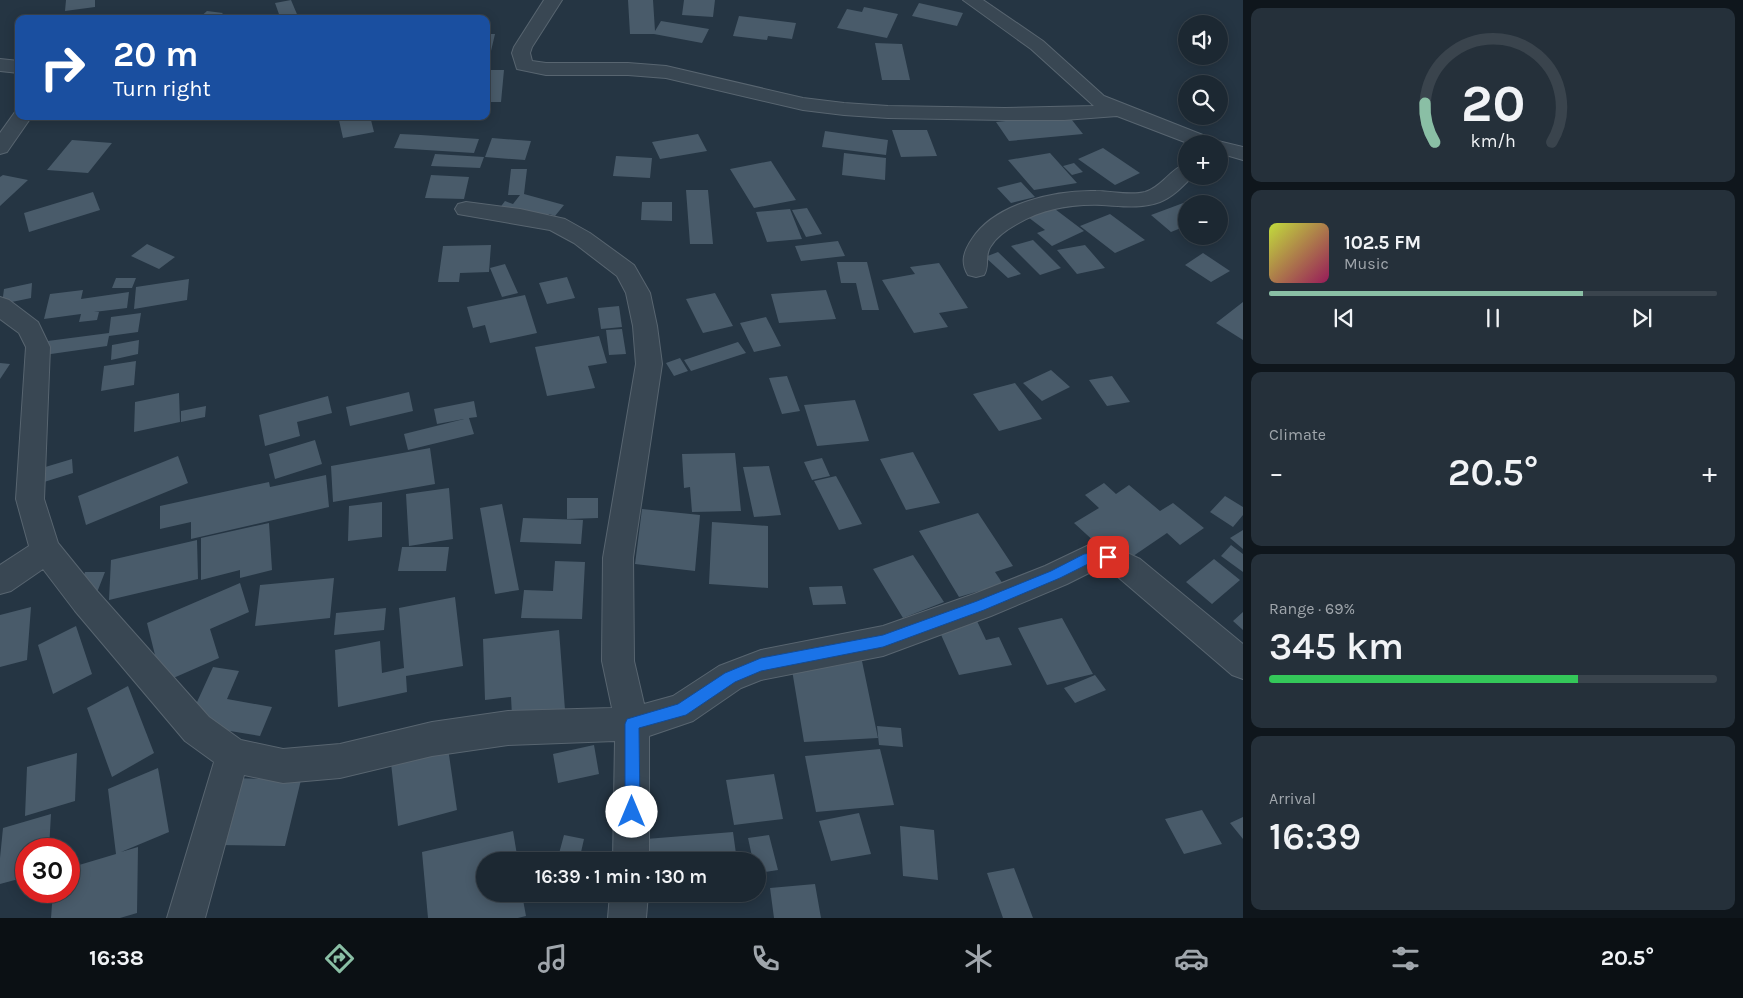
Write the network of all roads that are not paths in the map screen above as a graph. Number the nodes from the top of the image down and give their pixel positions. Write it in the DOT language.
graph roads {
  1 [pos="553,0"];
  2 [pos="972,0"];
  3 [pos="0,65"];
  4 [pos="15,67"];
  5 [pos="1121,110"];
  6 [pos="19,120"];
  7 [pos="1186,135"];
  8 [pos="0,148"];
  9 [pos="1228,150"];
  10 [pos="1243,154"];
  11 [pos="1178,178"];
  12 [pos="466,210"];
  13 [pos="976,269"];
  14 [pos="0,306"];
  15 [pos="46,551"];
  16 [pos="0,580"];
  17 [pos="1243,664"];
  18 [pos="632,724"];
  19 [pos="233,755"];
  20 [pos="631,852"];
  21 [pos="628,902"];
  22 [pos="186,918"];
  23 [pos="627,918"];
  1 -- 5 [label="street"];
  2 -- 5 [label="street"];
  3 -- 4 [label="street"];
  5 -- 7 [label="street"];
  6 -- 8 [label="street"];
  9 -- 10 [label="street"];
  11 -- 13 [label="street"];
  12 -- 18 [label="street"];
  14 -- 15 [label="street"];
  15 -- 16 [label="street"];
  15 -- 19 [label="street"];
  17 -- 18 [label="street"];
  18 -- 19 [label="street"];
  18 -- 20 [label="street"];
  19 -- 22 [label="street"];
  21 -- 23 [label="street"];
}
